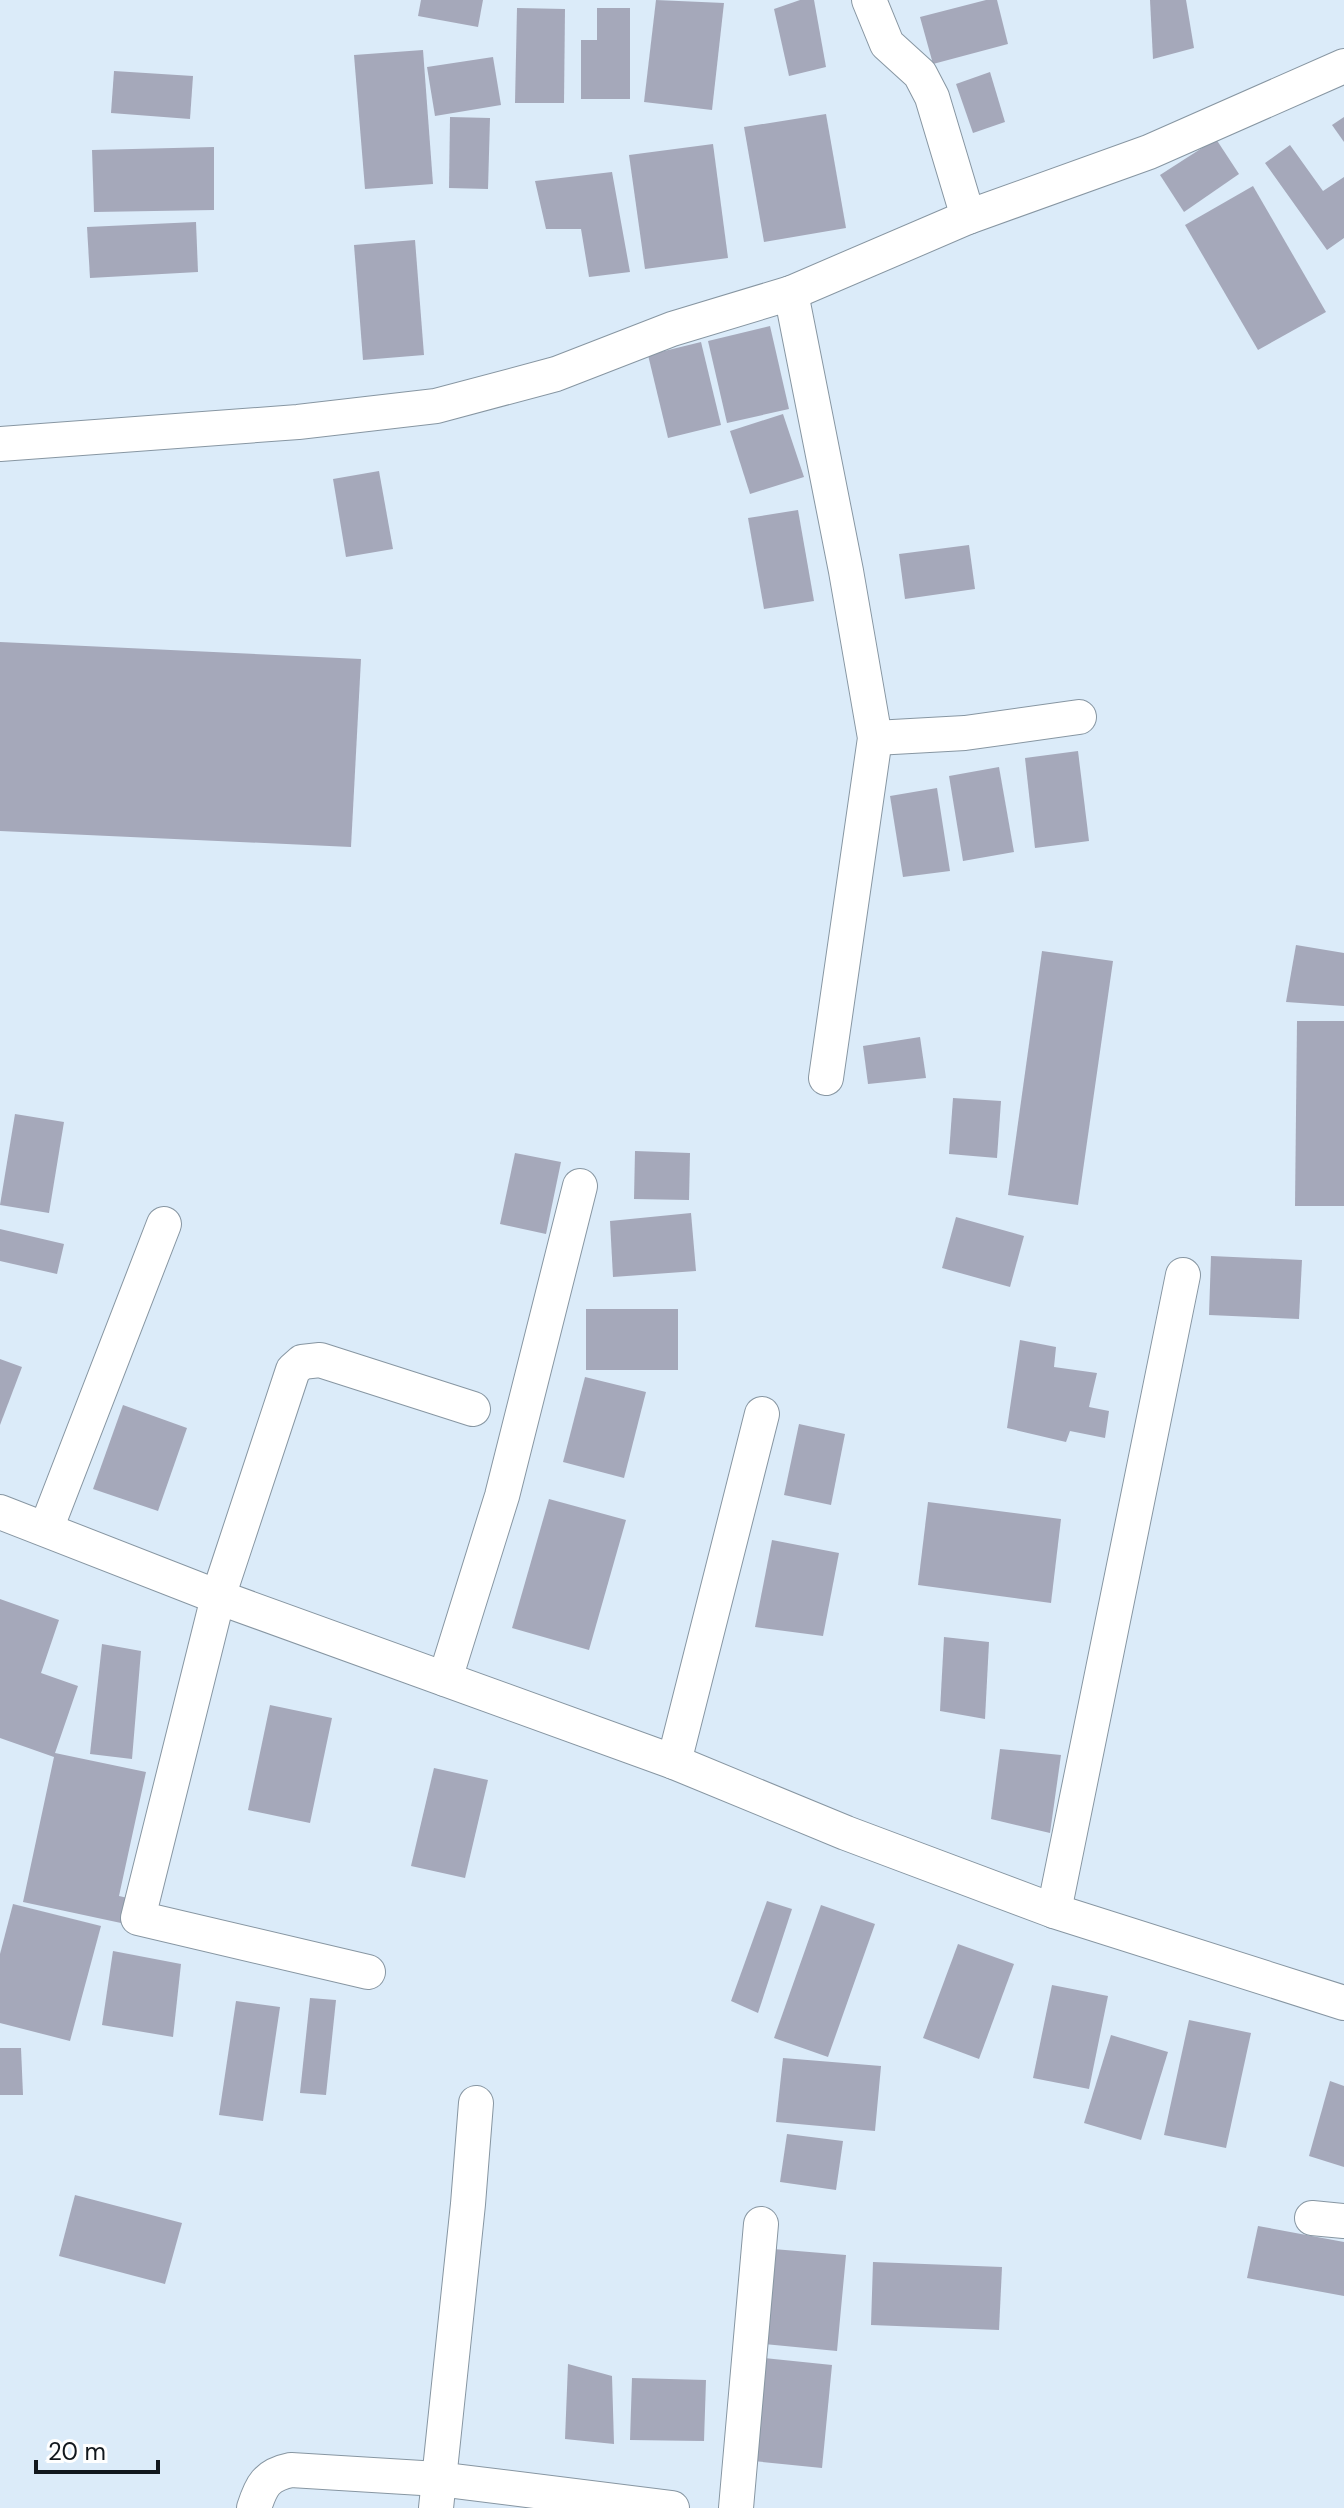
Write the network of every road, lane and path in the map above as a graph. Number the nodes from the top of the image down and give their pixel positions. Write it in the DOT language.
graph roads {
  1 [pos="869,0"];
  2 [pos="1344,66"];
  3 [pos="968,217"];
  4 [pos="791,293"];
  5 [pos="0,444"];
  6 [pos="1079,717"];
  7 [pos="875,738"];
  8 [pos="826,1078"];
  9 [pos="580,1186"];
  10 [pos="164,1224"];
  11 [pos="1183,1275"];
  12 [pos="473,1409"];
  13 [pos="762,1414"];
  14 [pos="0,1512"];
  15 [pos="46,1529"];
  16 [pos="218,1597"];
  17 [pos="445,1679"];
  18 [pos="674,1762"];
  19 [pos="1054,1911"];
  20 [pos="368,1972"];
  21 [pos="1344,2003"];
  22 [pos="476,2103"];
  23 [pos="761,2224"];
  24 [pos="437,2493"];
  25 [pos="254,2508"];
  26 [pos="672,2508"];
  27 [pos="736,2508"];
  1 -- 3 [label="street"];
  2 -- 3 [label="street"];
  3 -- 4 [label="street"];
  4 -- 5 [label="street"];
  4 -- 7 [label="street"];
  6 -- 7 [label="street"];
  7 -- 8 [label="street"];
  9 -- 17 [label="street"];
  10 -- 15 [label="street"];
  11 -- 19 [label="street"];
  12 -- 16 [label="street"];
  13 -- 18 [label="street"];
  14 -- 15 [label="street"];
  15 -- 16 [label="street"];
  16 -- 17 [label="street"];
  16 -- 20 [label="street"];
  17 -- 18 [label="street"];
  18 -- 19 [label="street"];
  19 -- 21 [label="street"];
  22 -- 24 [label="street"];
  23 -- 27 [label="street"];
  24 -- 25 [label="street"];
  24 -- 26 [label="street"];
}
